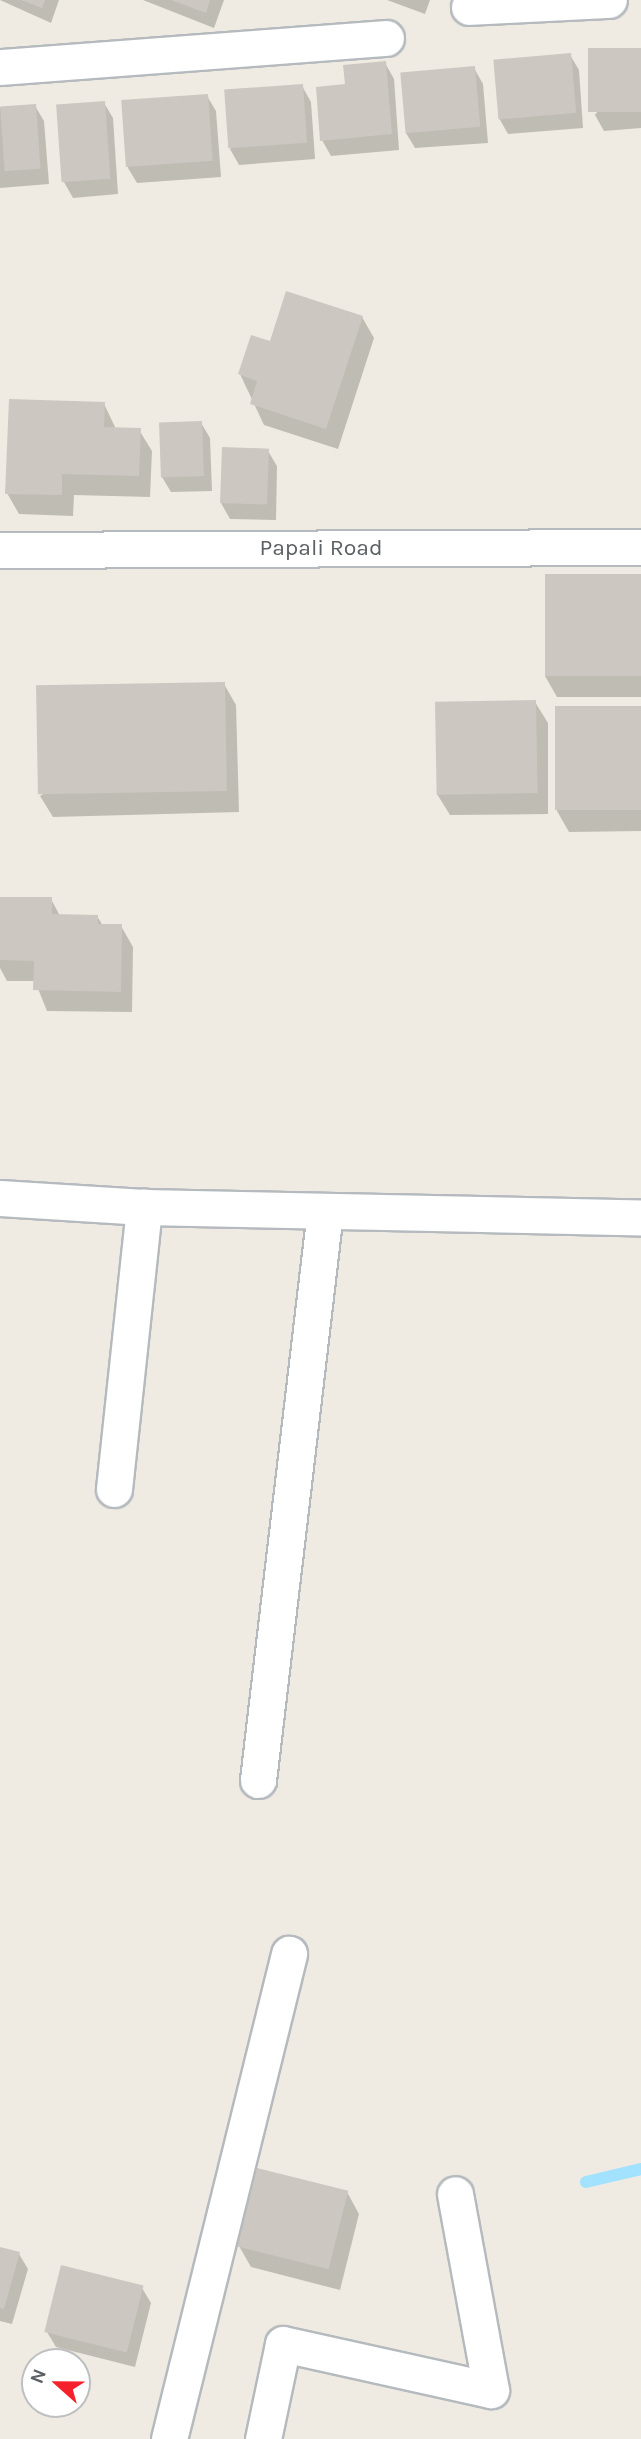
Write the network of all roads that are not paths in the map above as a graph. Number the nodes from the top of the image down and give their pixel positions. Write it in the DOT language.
graph roads {
  1 [pos="608,0"];
  2 [pos="469,7"];
  3 [pos="386,38"];
  4 [pos="0,67"];
  5 [pos="641,547"];
  6 [pos="0,550"];
  7 [pos="0,1198"];
  8 [pos="144,1207"];
  9 [pos="325,1211"];
  10 [pos="641,1217"];
  11 [pos="114,1489"];
  12 [pos="258,1780"];
  13 [pos="289,1954"];
  14 [pos="455,2194"];
  15 [pos="169,2439"];
  16 [pos="263,2439"];
  1 -- 2 [label="street"];
  3 -- 4 [label="street"];
  5 -- 6 [label="street, Papali Road"];
  7 -- 8 [label="street"];
  8 -- 9 [label="street"];
  8 -- 11 [label="street"];
  9 -- 10 [label="street"];
  9 -- 12 [label="street"];
  13 -- 15 [label="street"];
  14 -- 16 [label="street"];
}
